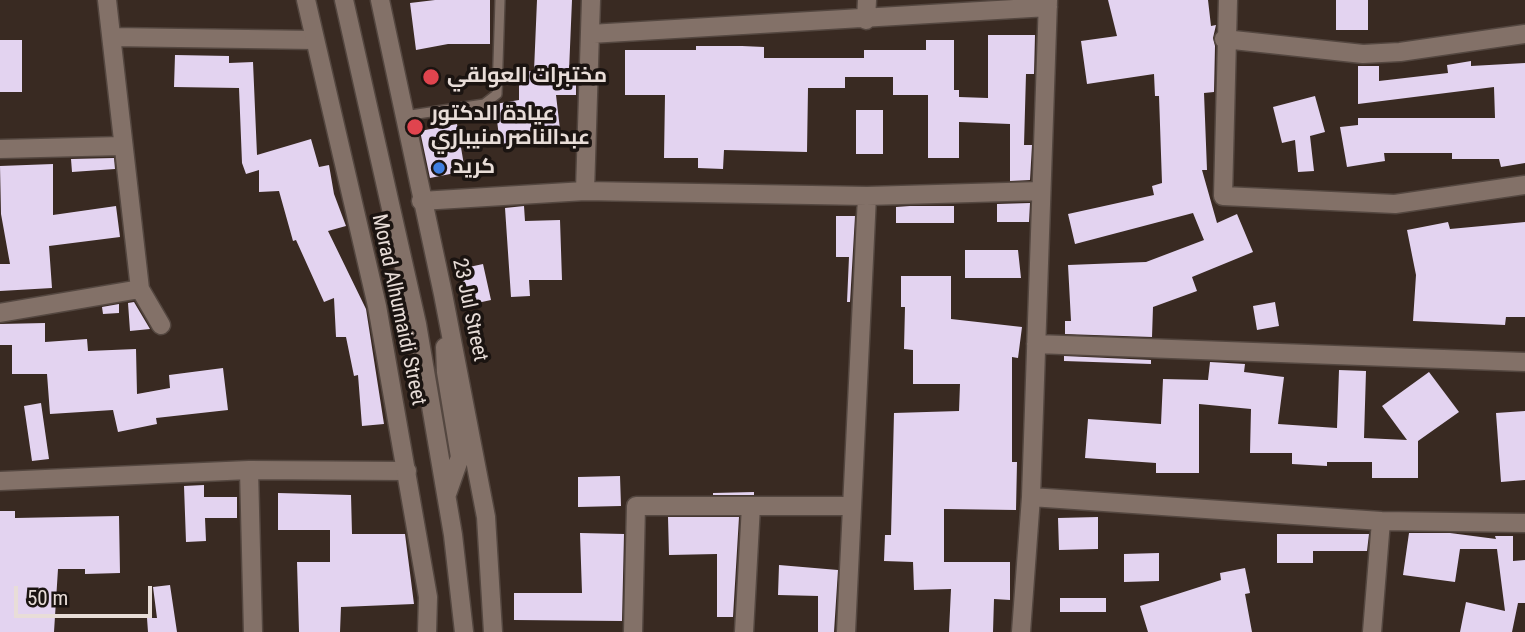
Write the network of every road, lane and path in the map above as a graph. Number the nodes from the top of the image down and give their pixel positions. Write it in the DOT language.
graph roads {
  1 [pos="107,0"];
  2 [pos="306,0"];
  3 [pos="344,0"];
  4 [pos="380,0"];
  5 [pos="500,0"];
  6 [pos="591,0"];
  7 [pos="867,0"];
  8 [pos="1228,0"];
  9 [pos="1048,4"];
  10 [pos="866,20"];
  11 [pos="590,34"];
  12 [pos="1525,34"];
  13 [pos="112,37"];
  14 [pos="1224,39"];
  15 [pos="314,40"];
  16 [pos="404,116"];
  17 [pos="122,146"];
  18 [pos="0,149"];
  19 [pos="1525,185"];
  20 [pos="585,191"];
  21 [pos="1041,191"];
  22 [pos="867,196"];
  23 [pos="421,201"];
  24 [pos="140,289"];
  25 [pos="0,313"];
  26 [pos="160,325"];
  27 [pos="450,330"];
  28 [pos="1036,344"];
  29 [pos="1525,362"];
  30 [pos="249,470"];
  31 [pos="407,471"];
  32 [pos="0,481"];
  33 [pos="1031,496"];
  34 [pos="446,498"];
  35 [pos="751,506"];
  36 [pos="850,506"];
  37 [pos="1381,521"];
  38 [pos="1525,523"];
  39 [pos="463,628"];
  40 [pos="253,632"];
  41 [pos="426,632"];
  42 [pos="493,632"];
  43 [pos="633,632"];
  44 [pos="744,632"];
  45 [pos="846,632"];
  46 [pos="1021,632"];
  47 [pos="1373,632"];
  1 -- 13 [label="street"];
  2 -- 15 [label="street, Morad Alhumaidi Street"];
  3 -- 34 [label="street"];
  4 -- 16 [label="street, 23 Jul Street"];
  5 -- 16 [label="lane"];
  6 -- 11 [label="street"];
  7 -- 10 [label="street"];
  8 -- 14 [label="street"];
  9 -- 10 [label="street"];
  9 -- 21 [label="street"];
  10 -- 11 [label="street"];
  11 -- 20 [label="street"];
  12 -- 14 [label="street"];
  13 -- 15 [label="street"];
  13 -- 17 [label="street"];
  14 -- 19 [label="street"];
  15 -- 31 [label="street, Morad Alhumaidi Street"];
  16 -- 23 [label="street, 23 Jul Street"];
  17 -- 18 [label="street"];
  17 -- 24 [label="street"];
  20 -- 22 [label="street"];
  20 -- 23 [label="street"];
  21 -- 22 [label="street"];
  21 -- 28 [label="street"];
  22 -- 36 [label="street"];
  23 -- 27 [label="street, 23 Jul Street"];
  24 -- 25 [label="street"];
  24 -- 26 [label="street"];
  27 -- 34 [label="street"];
  27 -- 42 [label="street, 23 Jul Street"];
  28 -- 29 [label="street"];
  28 -- 33 [label="street"];
  30 -- 31 [label="street"];
  30 -- 32 [label="street"];
  30 -- 40 [label="street"];
  31 -- 41 [label="street, Morad Alhumaidi Street"];
  33 -- 37 [label="street"];
  33 -- 46 [label="street"];
  34 -- 39 [label="street"];
  35 -- 36 [label="street"];
  35 -- 43 [label="street"];
  35 -- 44 [label="street"];
  36 -- 45 [label="street"];
  37 -- 38 [label="street"];
  37 -- 47 [label="street"];
}
